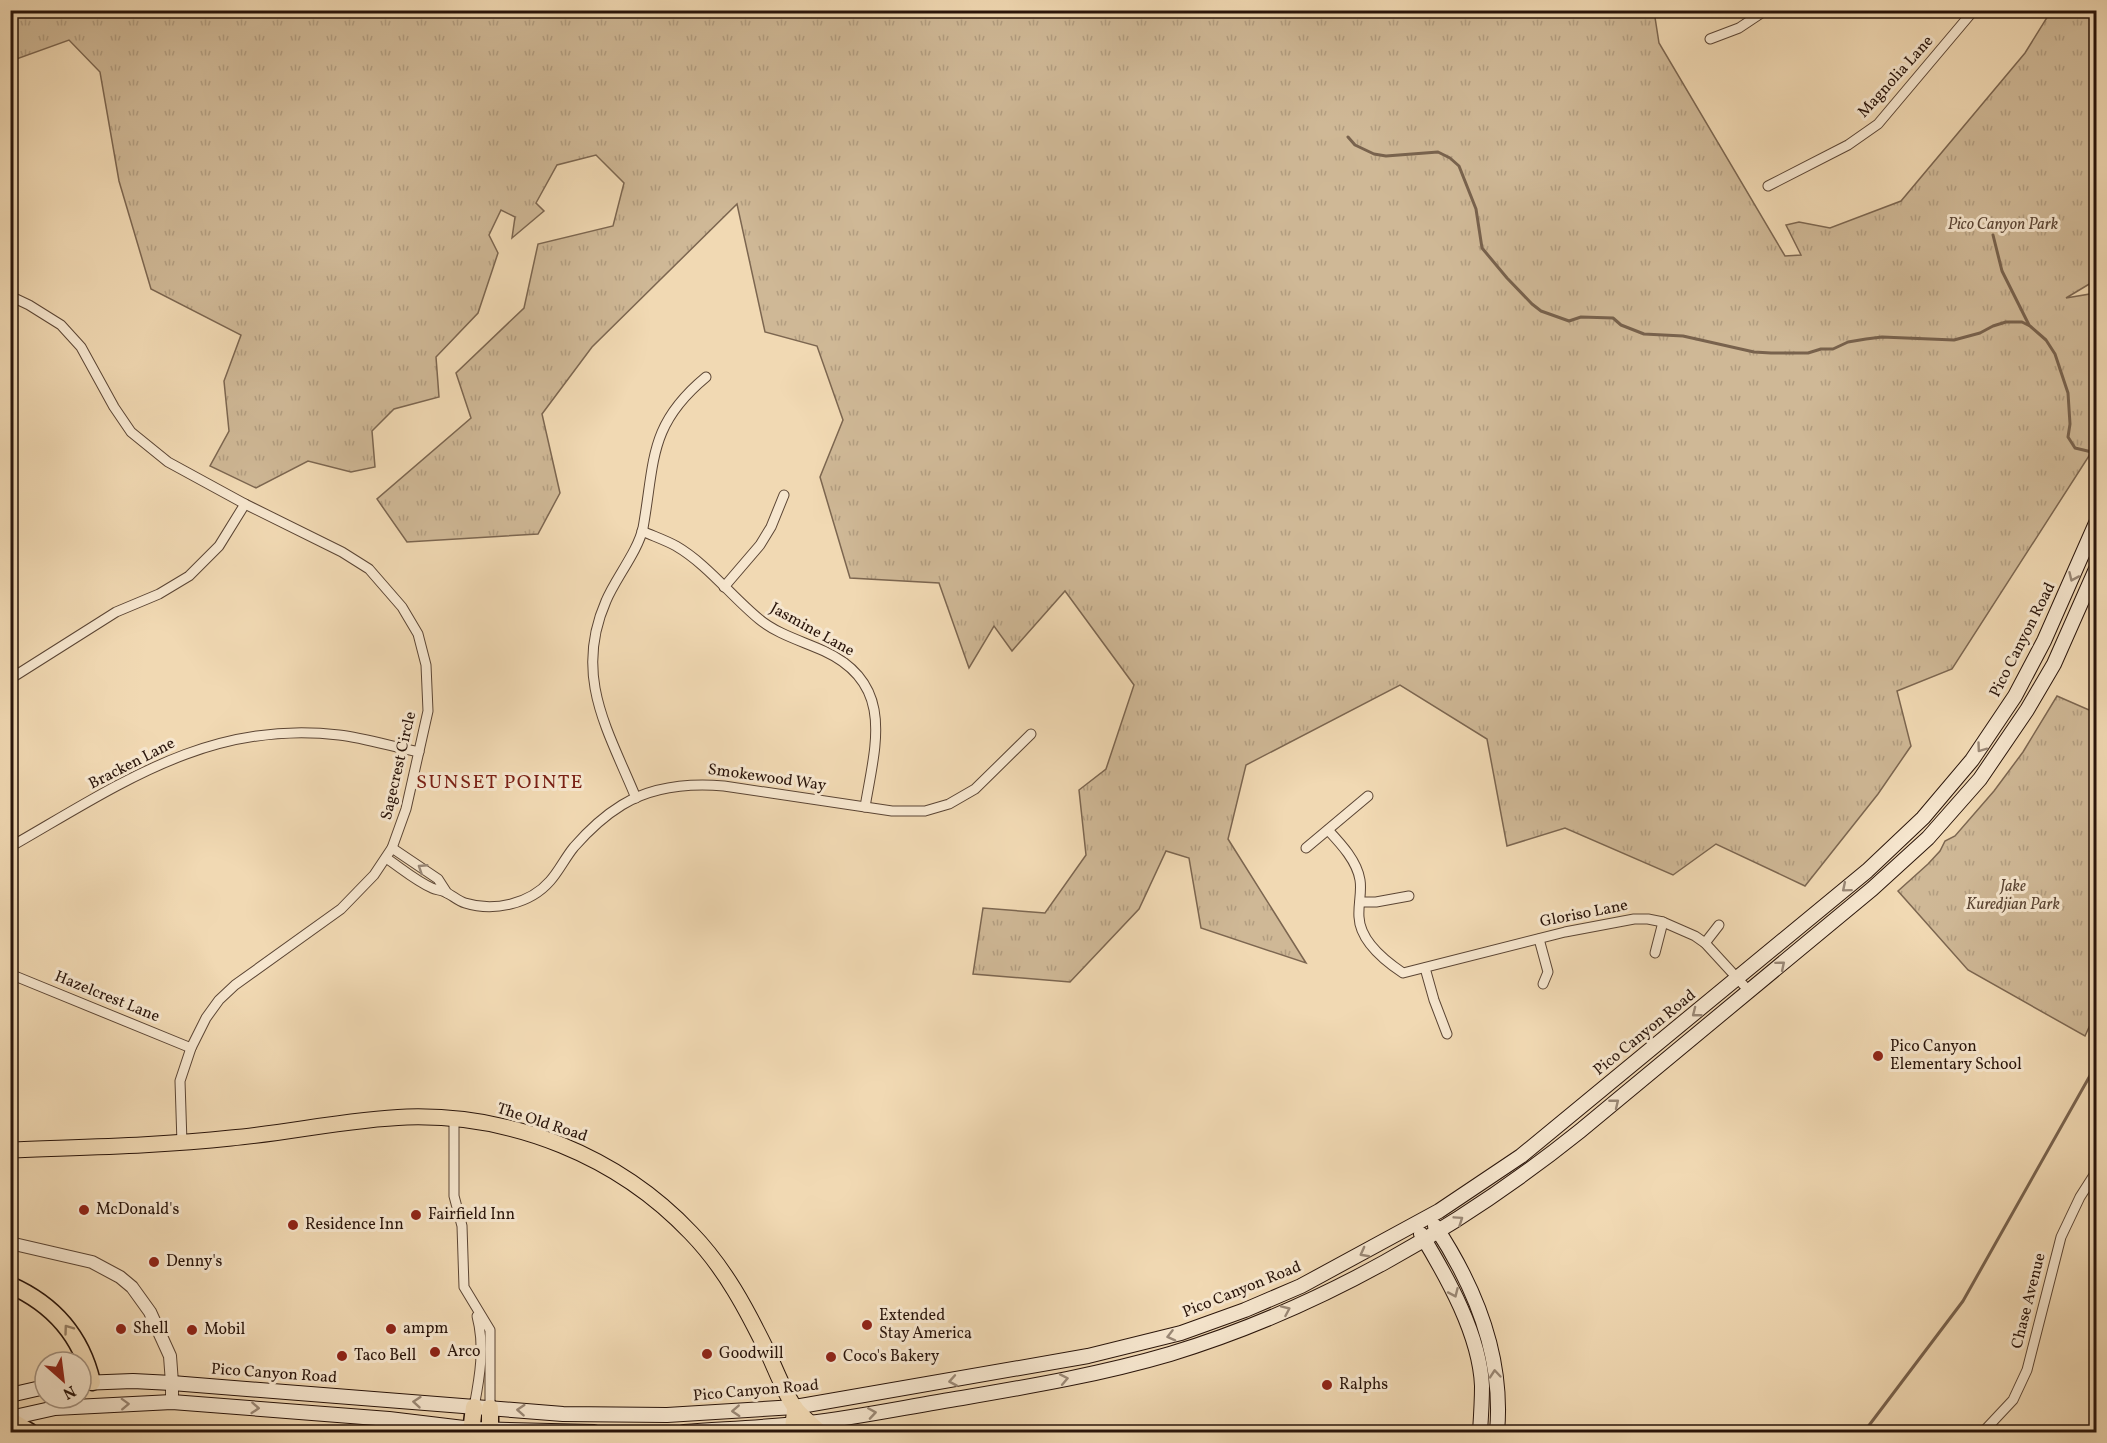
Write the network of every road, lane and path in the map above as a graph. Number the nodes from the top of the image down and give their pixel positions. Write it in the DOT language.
graph roads {
  1 [pos="1766,10"];
  2 [pos="1973,11"];
  3 [pos="1710,39"];
  4 [pos="10,183"];
  5 [pos="1768,186"];
  6 [pos="10,219"];
  7 [pos="10,296"];
  8 [pos="706,377"];
  9 [pos="784,495"];
  10 [pos="245,504"];
  11 [pos="2097,523"];
  12 [pos="642,531"];
  13 [pos="2097,569"];
  14 [pos="724,587"];
  15 [pos="10,679"];
  16 [pos="1031,734"];
  17 [pos="419,752"];
  18 [pos="1368,796"];
  19 [pos="636,798"];
  20 [pos="865,807"];
  21 [pos="1328,830"];
  22 [pos="10,847"];
  23 [pos="392,848"];
  24 [pos="1306,848"];
  25 [pos="386,858"];
  26 [pos="447,893"];
  27 [pos="1409,896"];
  28 [pos="1360,902"];
  29 [pos="1663,922"];
  30 [pos="1719,925"];
  31 [pos="1539,939"];
  32 [pos="1705,943"];
  33 [pos="1655,953"];
  34 [pos="1425,968"];
  35 [pos="10,974"];
  36 [pos="1738,979"];
  37 [pos="1543,984"];
  38 [pos="1749,991"];
  39 [pos="1447,1034"];
  40 [pos="191,1048"];
  41 [pos="454,1119"];
  42 [pos="182,1143"];
  43 [pos="10,1150"];
  44 [pos="2097,1172"];
  45 [pos="1429,1217"];
  46 [pos="1415,1224"];
  47 [pos="1439,1232"];
  48 [pos="1425,1240"];
  49 [pos="10,1243"];
  50 [pos="10,1285"];
  51 [pos="474,1308"];
  52 [pos="81,1350"];
  53 [pos="93,1382"];
  54 [pos="172,1383"];
  55 [pos="33,1390"];
  56 [pos="17,1393"];
  57 [pos="172,1402"];
  58 [pos="482,1407"];
  59 [pos="795,1407"];
  60 [pos="10,1419"];
  61 [pos="795,1428"];
  62 [pos="815,1428"];
  63 [pos="471,1431"];
  64 [pos="490,1431"];
  65 [pos="30,1432"];
  66 [pos="594,1432"];
  67 [pos="684,1432"];
  68 [pos="1480,1432"];
  69 [pos="1497,1432"];
  70 [pos="1983,1432"];
  1 -- 3 [label="street"];
  2 -- 5 [label="street, Magnolia Lane"];
  4 -- 6 [label="street"];
  7 -- 10 [label="street, Sagecrest Circle"];
  8 -- 12 [label="street"];
  9 -- 14 [label="street"];
  10 -- 15 [label="street"];
  10 -- 17 [label="street, Sagecrest Circle"];
  11 -- 36 [label="main road, Pico Canyon Road, one-way"];
  12 -- 14 [label="street, Jasmine Lane"];
  12 -- 19 [label="street"];
  38 -- 13 [label="main road, Pico Canyon Road, one-way"];
  14 -- 20 [label="street, Jasmine Lane"];
  16 -- 20 [label="street, Smokewood Way"];
  17 -- 22 [label="street, Bracken Lane"];
  17 -- 23 [label="street, Sagecrest Circle"];
  18 -- 21 [label="street"];
  19 -- 20 [label="street, Smokewood Way"];
  19 -- 26 [label="street, Smokewood Way"];
  21 -- 24 [label="street"];
  21 -- 28 [label="street"];
  23 -- 25 [label="street, Sagecrest Circle"];
  26 -- 23 [label="street, Smokewood Way, one-way"];
  25 -- 26 [label="street, Smokewood Way"];
  25 -- 40 [label="street, Sagecrest Circle"];
  27 -- 28 [label="street"];
  28 -- 34 [label="street, Gloriso Lane"];
  29 -- 31 [label="street, Gloriso Lane"];
  29 -- 32 [label="street, Gloriso Lane"];
  29 -- 33 [label="street"];
  30 -- 32 [label="street"];
  31 -- 34 [label="street, Gloriso Lane"];
  31 -- 37 [label="street"];
  32 -- 36 [label="street, Gloriso Lane"];
  34 -- 39 [label="street"];
  35 -- 40 [label="street, Hazelcrest Lane"];
  36 -- 38 [label="street, Gloriso Lane"];
  36 -- 45 [label="main road, Pico Canyon Road, one-way"];
  47 -- 38 [label="main road, Pico Canyon Road, one-way"];
  40 -- 42 [label="street, Sagecrest Circle"];
  41 -- 42 [label="main road, The Old Road"];
  41 -- 51 [label="street"];
  41 -- 59 [label="main road, The Old Road"];
  42 -- 43 [label="main road, The Old Road"];
  44 -- 70 [label="street, Chase Avenue"];
  45 -- 46 [label="main road, Pico Canyon Road"];
  45 -- 47 [label="main road"];
  46 -- 48 [label="main road"];
  46 -- 59 [label="main road, Pico Canyon Road, one-way"];
  47 -- 48 [label="main road, Pico Canyon Road"];
  69 -- 47 [label="main road, one-way"];
  62 -- 48 [label="main road, Pico Canyon Road, one-way"];
  48 -- 68 [label="main road, one-way"];
  49 -- 54 [label="street"];
  52 -- 50 [label="highway, one-way"];
  51 -- 58 [label="street"];
  51 -- 58 [label="street"];
  53 -- 54 [label="main road, Pico Canyon Road"];
  54 -- 57 [label="street"];
  58 -- 54 [label="main road, Pico Canyon Road, one-way"];
  55 -- 56 [label="main road"];
  60 -- 57 [label="main road, one-way"];
  57 -- 63 [label="main road, one-way"];
  59 -- 58 [label="main road, Pico Canyon Road, one-way"];
  58 -- 63 [label="highway"];
  58 -- 64 [label="highway"];
  59 -- 61 [label="main road"];
  59 -- 62 [label="main road, The Old Road"];
  60 -- 65 [label="highway"];
  61 -- 62 [label="main road, Pico Canyon Road"];
  61 -- 67 [label="main road, Pico Canyon Road"];
  63 -- 64 [label="main road"];
  64 -- 66 [label="main road"];
}
